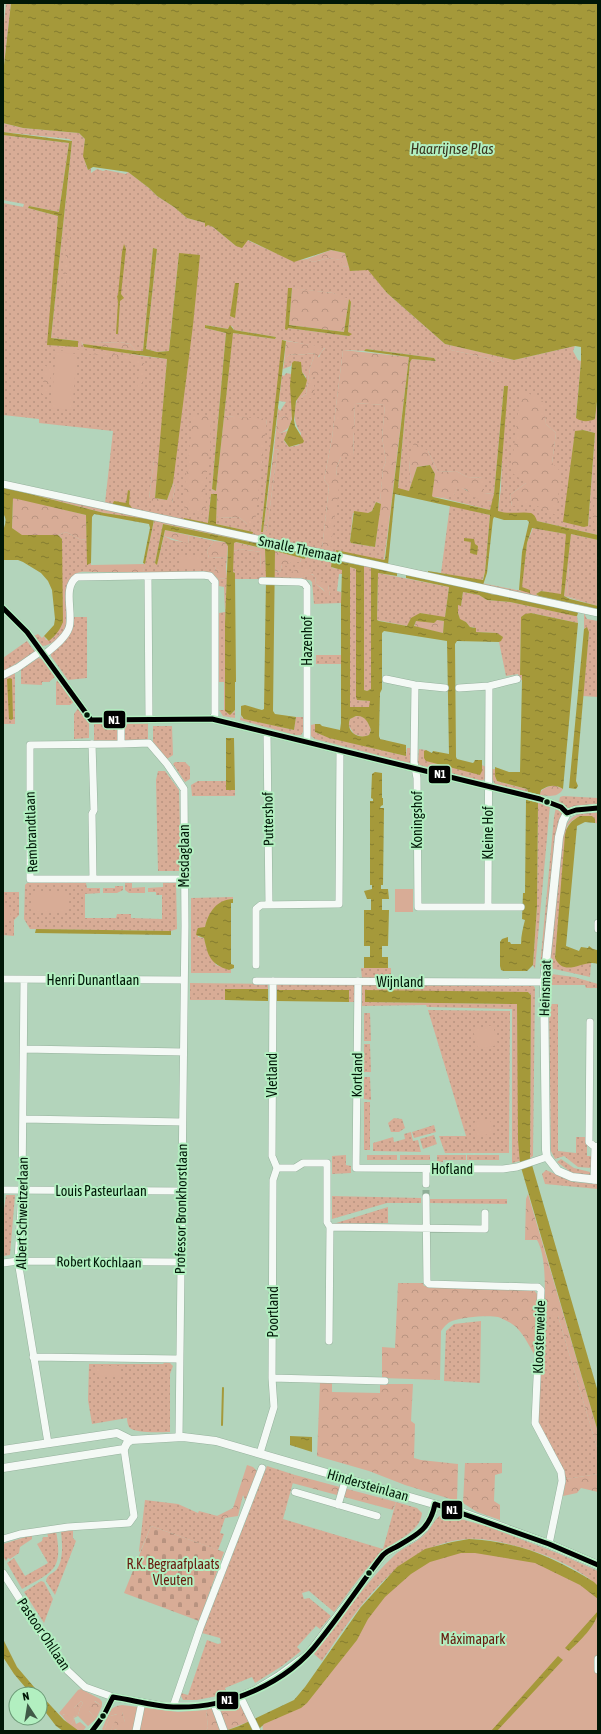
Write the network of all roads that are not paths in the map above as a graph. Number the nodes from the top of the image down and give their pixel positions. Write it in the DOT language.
graph roads {
  1 [pos="3,484"];
  2 [pos="148,576"];
  3 [pos="262,581"];
  4 [pos="3,608"];
  5 [pos="598,613"];
  6 [pos="42,653"];
  7 [pos="3,675"];
  8 [pos="386,679"];
  9 [pos="517,679"];
  10 [pos="415,685"];
  11 [pos="489,686"];
  12 [pos="445,688"];
  13 [pos="459,688"];
  14 [pos="121,719"];
  15 [pos="149,719"];
  16 [pos="212,719"];
  17 [pos="267,732"];
  18 [pos="306,742"];
  19 [pos="92,744"];
  20 [pos="121,744"];
  21 [pos="340,751"];
  22 [pos="415,768"];
  23 [pos="488,786"];
  24 [pos="598,808"];
  25 [pos="567,813"];
  26 [pos="93,879"];
  27 [pos="184,879"];
  28 [pos="269,904"];
  29 [pos="488,907"];
  30 [pos="521,907"];
  31 [pos="598,923"];
  32 [pos="598,929"];
  33 [pos="256,965"];
  34 [pos="3,980"];
  35 [pos="24,980"];
  36 [pos="184,980"];
  37 [pos="256,981"];
  38 [pos="273,981"];
  39 [pos="358,982"];
  40 [pos="544,982"];
  41 [pos="590,1022"];
  42 [pos="24,1049"];
  43 [pos="183,1052"];
  44 [pos="23,1119"];
  45 [pos="182,1122"];
  46 [pos="597,1147"];
  47 [pos="550,1160"];
  48 [pos="276,1168"];
  49 [pos="356,1168"];
  50 [pos="426,1169"];
  51 [pos="596,1180"];
  52 [pos="426,1184"];
  53 [pos="3,1190"];
  54 [pos="22,1190"];
  55 [pos="181,1191"];
  56 [pos="426,1197"];
  57 [pos="485,1214"];
  58 [pos="330,1228"];
  59 [pos="427,1229"];
  60 [pos="18,1261"];
  61 [pos="180,1262"];
  62 [pos="3,1263"];
  63 [pos="330,1341"];
  64 [pos="34,1357"];
  65 [pos="179,1359"];
  66 [pos="272,1378"];
  67 [pos="385,1381"];
  68 [pos="179,1437"];
  69 [pos="131,1440"];
  70 [pos="48,1443"];
  71 [pos="124,1449"];
  72 [pos="3,1450"];
  73 [pos="260,1453"];
  74 [pos="3,1468"];
  75 [pos="262,1468"];
  76 [pos="346,1478"];
  77 [pos="296,1492"];
  78 [pos="435,1504"];
  79 [pos="338,1505"];
  80 [pos="377,1516"];
  81 [pos="3,1539"];
  82 [pos="549,1544"];
  83 [pos="598,1565"];
  84 [pos="3,1572"];
  85 [pos="598,1659"];
  86 [pos="598,1670"];
  87 [pos="240,1696"];
  88 [pos="112,1697"];
  89 [pos="142,1702"];
  90 [pos="214,1704"];
  91 [pos="173,1707"];
  92 [pos="224,1730"];
  93 [pos="92,1731"];
  94 [pos="136,1731"];
  95 [pos="257,1731"];
  1 -- 5 [label="street, Smalle Themaat"];
  2 -- 6 [label="street"];
  2 -- 15 [label="street"];
  2 -- 16 [label="street"];
  3 -- 18 [label="street, Hazenhof"];
  4 -- 6 [label="street"];
  6 -- 7 [label="street"];
  6 -- 14 [label="street"];
  8 -- 10 [label="street"];
  9 -- 11 [label="street"];
  10 -- 12 [label="street"];
  10 -- 22 [label="street, Koningshof"];
  11 -- 13 [label="street"];
  11 -- 23 [label="street, Kleine Hof"];
  14 -- 15 [label="street"];
  14 -- 20 [label="street"];
  15 -- 16 [label="street"];
  16 -- 17 [label="street"];
  17 -- 18 [label="street"];
  17 -- 28 [label="street, Puttershof"];
  18 -- 21 [label="street"];
  19 -- 20 [label="street"];
  19 -- 26 [label="street"];
  19 -- 26 [label="street, Rembrandtlaan"];
  20 -- 27 [label="street, Mesdaglaan"];
  21 -- 22 [label="street"];
  21 -- 28 [label="street"];
  22 -- 23 [label="street"];
  22 -- 29 [label="street, Koningshof"];
  23 -- 25 [label="street"];
  23 -- 29 [label="street, Kleine Hof"];
  24 -- 25 [label="street"];
  25 -- 40 [label="street, Heinsmaat"];
  26 -- 27 [label="street, Rembrandtlaan"];
  27 -- 36 [label="street, Mesdaglaan"];
  28 -- 33 [label="street"];
  29 -- 30 [label="street"];
  31 -- 32 [label="street"];
  34 -- 35 [label="street, Henri Dunantlaan"];
  35 -- 36 [label="street, Henri Dunantlaan"];
  35 -- 42 [label="street, Albert Schweitzerlaan"];
  36 -- 43 [label="street, Professor Bronkhorstlaan"];
  37 -- 38 [label="street, Wijnland"];
  38 -- 39 [label="street, Wijnland"];
  38 -- 48 [label="street, Vletland"];
  39 -- 40 [label="street, Wijnland"];
  39 -- 49 [label="street, Kortland"];
  40 -- 47 [label="street, Heinsmaat"];
  41 -- 46 [label="street"];
  42 -- 43 [label="street"];
  42 -- 44 [label="street, Albert Schweitzerlaan"];
  43 -- 45 [label="street, Professor Bronkhorstlaan"];
  44 -- 45 [label="street"];
  44 -- 54 [label="street, Albert Schweitzerlaan"];
  45 -- 55 [label="street, Professor Bronkhorstlaan"];
  46 -- 51 [label="street"];
  47 -- 50 [label="street, Hofland"];
  47 -- 51 [label="street"];
  48 -- 58 [label="street"];
  48 -- 66 [label="street, Poortland"];
  49 -- 50 [label="street, Hofland"];
  50 -- 52 [label="street"];
  53 -- 54 [label="street, Louis Pasteurlaan"];
  54 -- 55 [label="street, Louis Pasteurlaan"];
  54 -- 60 [label="street, Albert Schweitzerlaan"];
  55 -- 61 [label="street, Professor Bronkhorstlaan"];
  56 -- 59 [label="street"];
  57 -- 59 [label="street"];
  58 -- 59 [label="street"];
  58 -- 63 [label="street"];
  59 -- 82 [label="street, Kloosterweide"];
  60 -- 61 [label="street, Robert Kochlaan"];
  60 -- 62 [label="street, Robert Kochlaan"];
  60 -- 64 [label="street, Albert Schweitzerlaan"];
  61 -- 65 [label="street, Professor Bronkhorstlaan"];
  64 -- 65 [label="street"];
  64 -- 70 [label="street, Albert Schweitzerlaan"];
  65 -- 68 [label="street, Professor Bronkhorstlaan"];
  66 -- 67 [label="street"];
  66 -- 73 [label="street, Poortland"];
  68 -- 69 [label="street, Hindersteinlaan"];
  68 -- 73 [label="street, Hindersteinlaan"];
  69 -- 70 [label="street, Hindersteinlaan"];
  69 -- 71 [label="street"];
  70 -- 72 [label="street, Hindersteinlaan"];
  71 -- 74 [label="street"];
  71 -- 81 [label="street"];
  73 -- 76 [label="street, Hindersteinlaan"];
  75 -- 91 [label="street"];
  76 -- 78 [label="street, Hindersteinlaan"];
  76 -- 79 [label="street"];
  77 -- 79 [label="street"];
  78 -- 82 [label="street, Hindersteinlaan"];
  78 -- 87 [label="street, Pastoor Ohllaan"];
  79 -- 80 [label="street"];
  82 -- 83 [label="street, Hindersteinlaan"];
  84 -- 88 [label="street, Pastoor Ohllaan"];
  85 -- 86 [label="street"];
  87 -- 90 [label="street, Pastoor Ohllaan"];
  87 -- 95 [label="street"];
  88 -- 89 [label="street, Pastoor Ohllaan"];
  88 -- 93 [label="street"];
  89 -- 91 [label="street, Pastoor Ohllaan"];
  89 -- 94 [label="street"];
  90 -- 91 [label="street, Pastoor Ohllaan"];
  90 -- 92 [label="street"];
}
